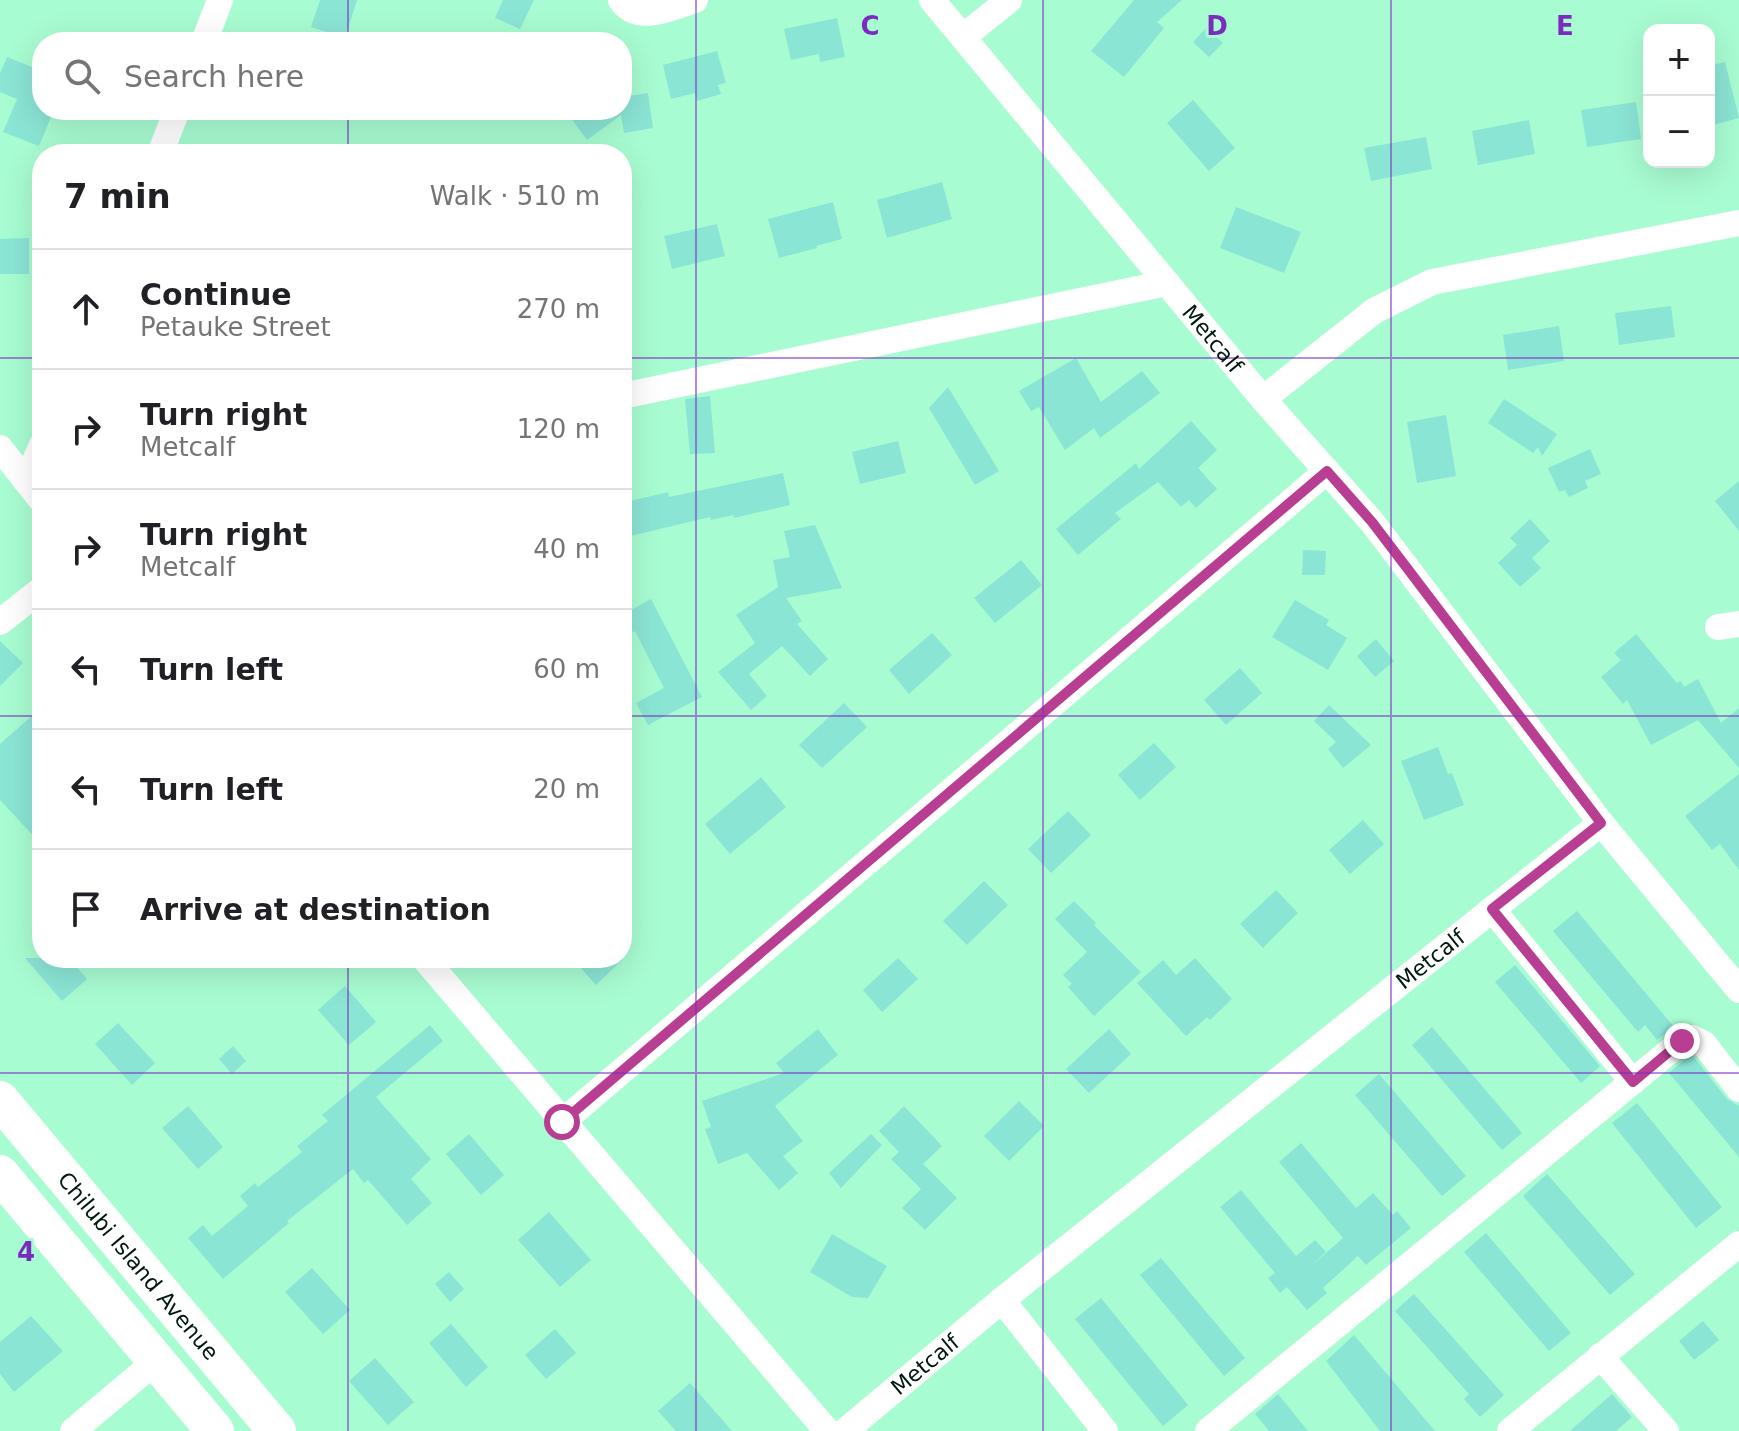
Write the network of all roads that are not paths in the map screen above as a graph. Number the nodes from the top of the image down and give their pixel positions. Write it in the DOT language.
graph roads {
  1 [pos="220,0"];
  2 [pos="621,0"];
  3 [pos="695,0"];
  4 [pos="932,0"];
  5 [pos="1009,0"];
  6 [pos="208,32"];
  7 [pos="963,37"];
  8 [pos="173,120"];
  9 [pos="164,144"];
  10 [pos="1739,223"];
  11 [pos="1167,283"];
  12 [pos="632,394"];
  13 [pos="1263,399"];
  14 [pos="0,448"];
  15 [pos="1327,471"];
  16 [pos="32,488"];
  17 [pos="32,597"];
  18 [pos="0,622"];
  19 [pos="1601,823"];
  20 [pos="1492,909"];
  21 [pos="432,968"];
  22 [pos="1739,990"];
  23 [pos="1633,1082"];
  24 [pos="1739,1089"];
  25 [pos="0,1100"];
  26 [pos="562,1122"];
  27 [pos="0,1174"];
  28 [pos="1739,1244"];
  29 [pos="1002,1300"];
  30 [pos="1600,1356"];
  31 [pos="156,1361"];
  32 [pos="73,1431"];
  33 [pos="215,1431"];
  34 [pos="277,1431"];
  35 [pos="827,1431"];
  36 [pos="845,1431"];
  37 [pos="1105,1431"];
  38 [pos="1208,1431"];
  39 [pos="1510,1431"];
  40 [pos="1666,1431"];
  1 -- 6 [label="street"];
  2 -- 3 [label="street"];
  4 -- 7 [label="street, Metcalf"];
  5 -- 7 [label="street"];
  7 -- 11 [label="street, Metcalf"];
  8 -- 9 [label="street"];
  10 -- 13 [label="street"];
  11 -- 12 [label="street"];
  11 -- 13 [label="street, Metcalf"];
  13 -- 15 [label="street, Metcalf"];
  14 -- 16 [label="street"];
  15 -- 19 [label="street, Metcalf"];
  15 -- 26 [label="street"];
  17 -- 18 [label="street"];
  19 -- 20 [label="street, Metcalf"];
  19 -- 22 [label="street"];
  20 -- 23 [label="street"];
  20 -- 29 [label="street, Metcalf"];
  21 -- 26 [label="street"];
  23 -- 24 [label="street"];
  23 -- 38 [label="street"];
  25 -- 34 [label="street, Chilubi Island Avenue"];
  26 -- 35 [label="street"];
  27 -- 31 [label="street"];
  28 -- 30 [label="street"];
  29 -- 36 [label="street, Metcalf"];
  29 -- 37 [label="street"];
  30 -- 39 [label="street"];
  30 -- 40 [label="street"];
  31 -- 32 [label="street"];
  31 -- 33 [label="street"];
}
